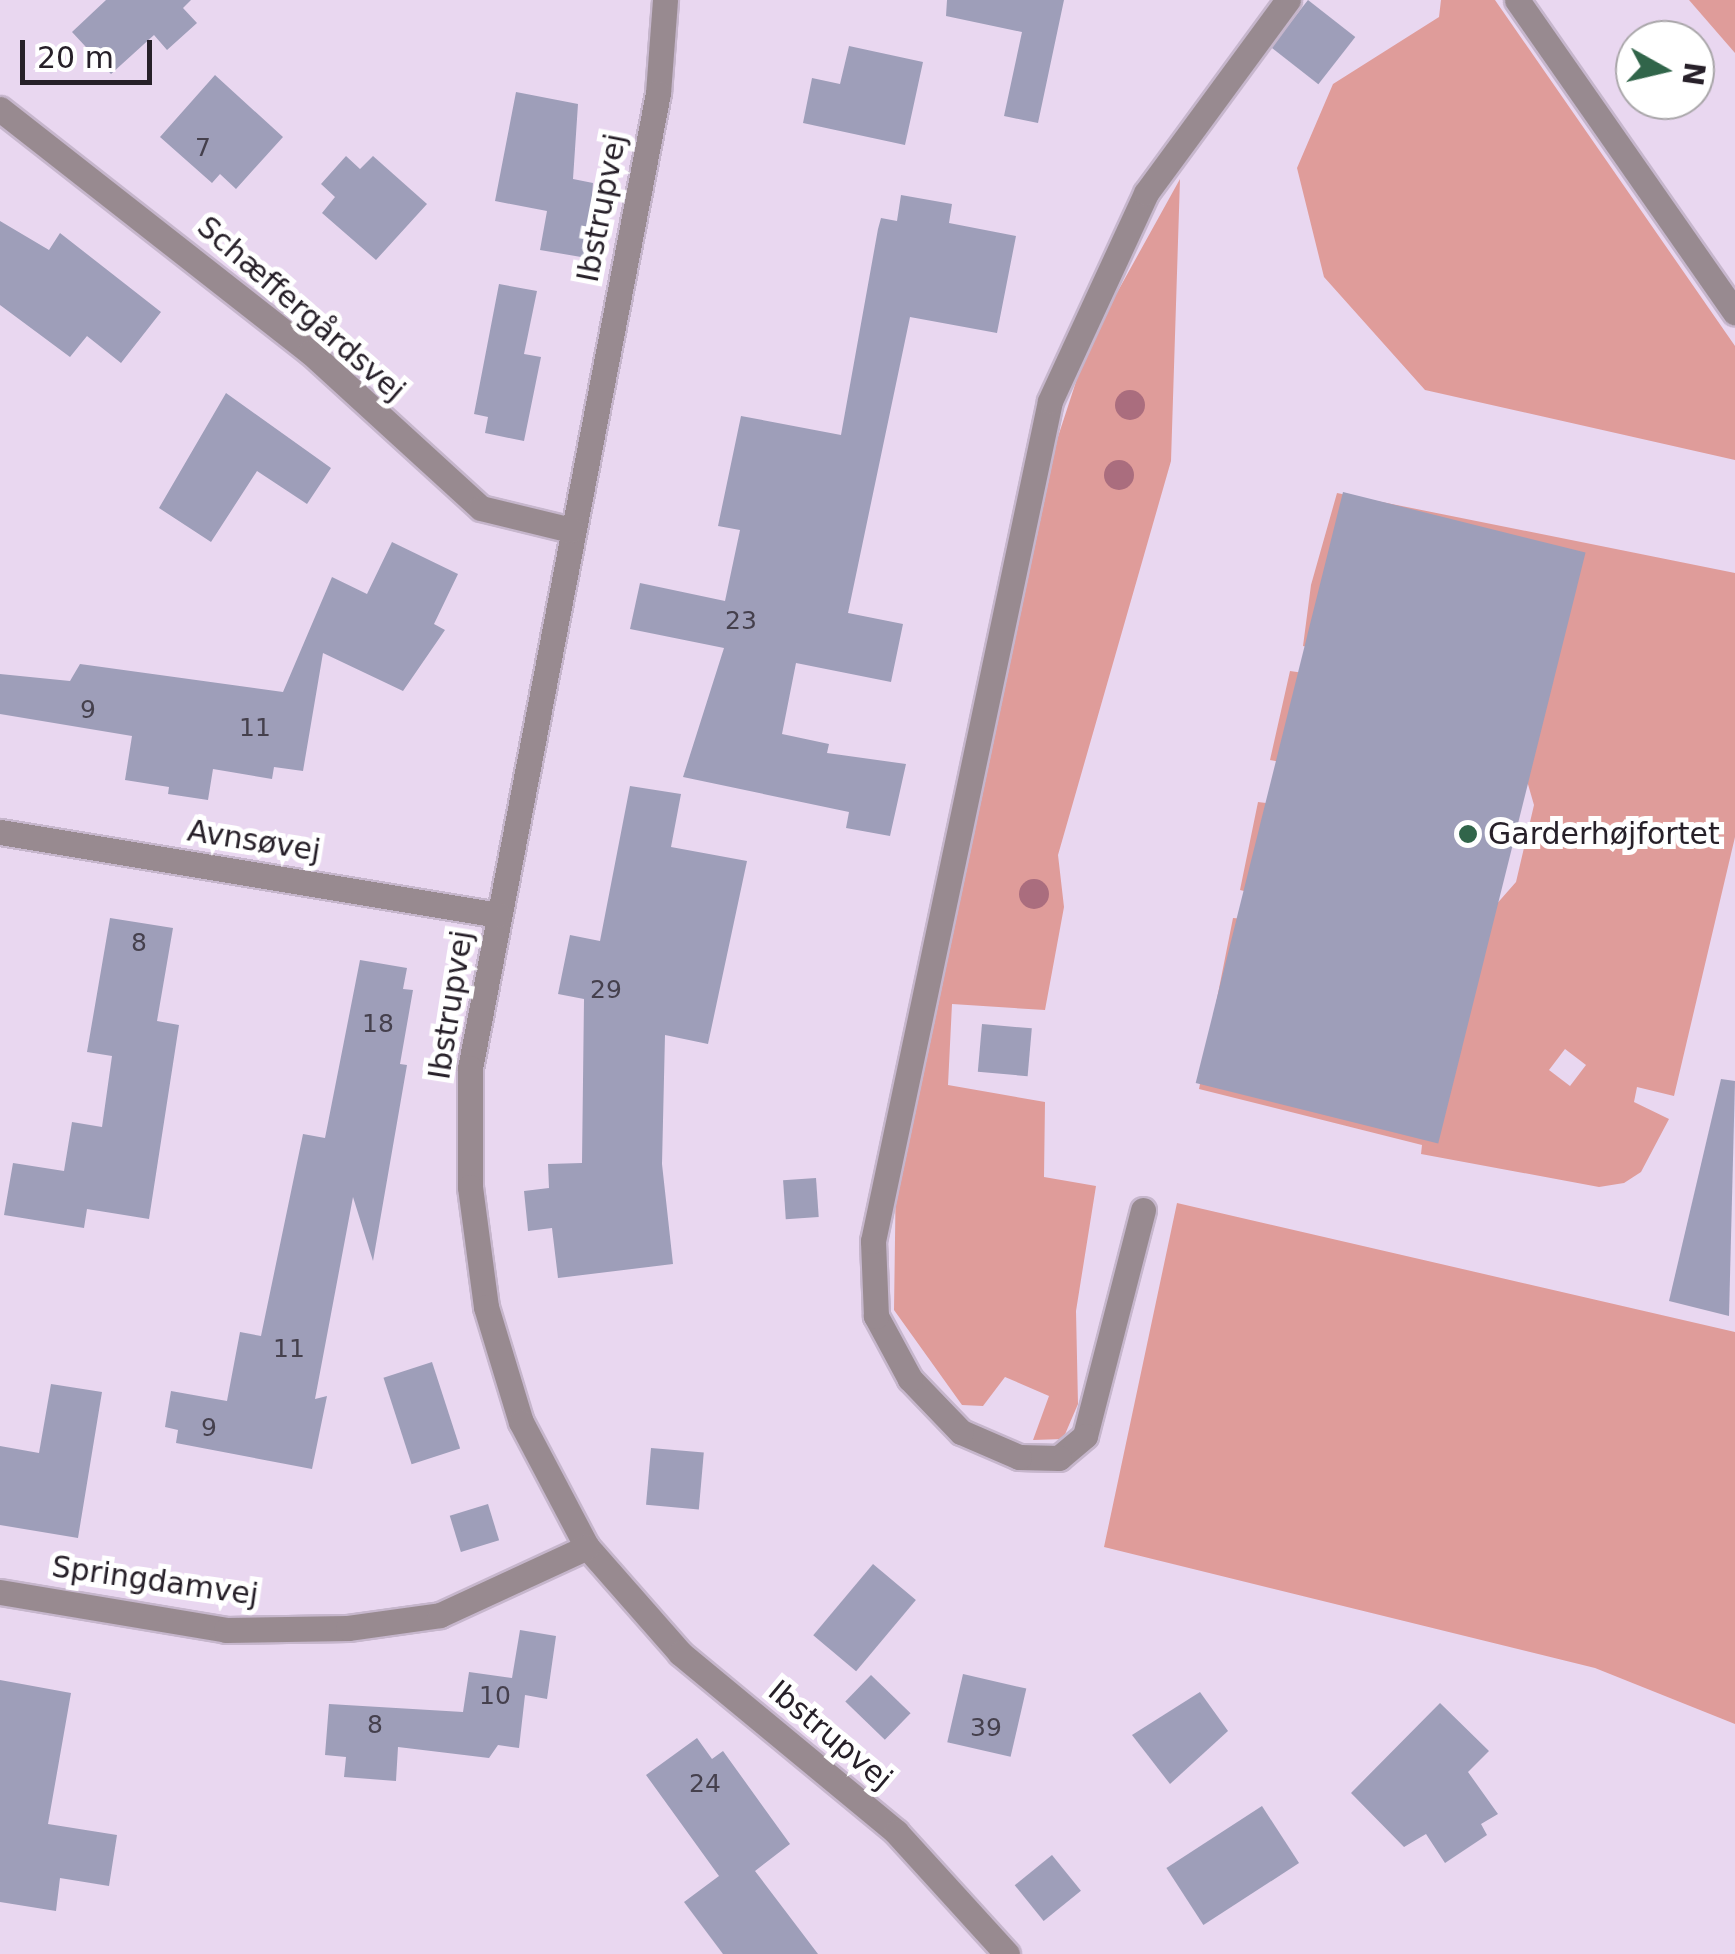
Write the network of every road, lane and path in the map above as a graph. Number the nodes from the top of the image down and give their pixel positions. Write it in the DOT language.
graph roads {
  1 [pos="666,0"];
  2 [pos="1288,0"];
  3 [pos="1517,0"];
  4 [pos="0,109"];
  5 [pos="1735,312"];
  6 [pos="571,530"];
  7 [pos="0,832"];
  8 [pos="498,915"];
  9 [pos="1143,1210"];
  10 [pos="587,1547"];
  11 [pos="0,1592"];
  12 [pos="1007,1954"];
  1 -- 6 [label="street, Ibstrupvej"];
  2 -- 9 [label="street"];
  3 -- 5 [label="street"];
  4 -- 6 [label="street, Schæffergårdsvej"];
  6 -- 8 [label="street, Ibstrupvej"];
  7 -- 8 [label="street, Avnsøvej"];
  8 -- 10 [label="street, Ibstrupvej"];
  10 -- 11 [label="street, Springdamvej"];
  10 -- 12 [label="street, Ibstrupvej"];
}
